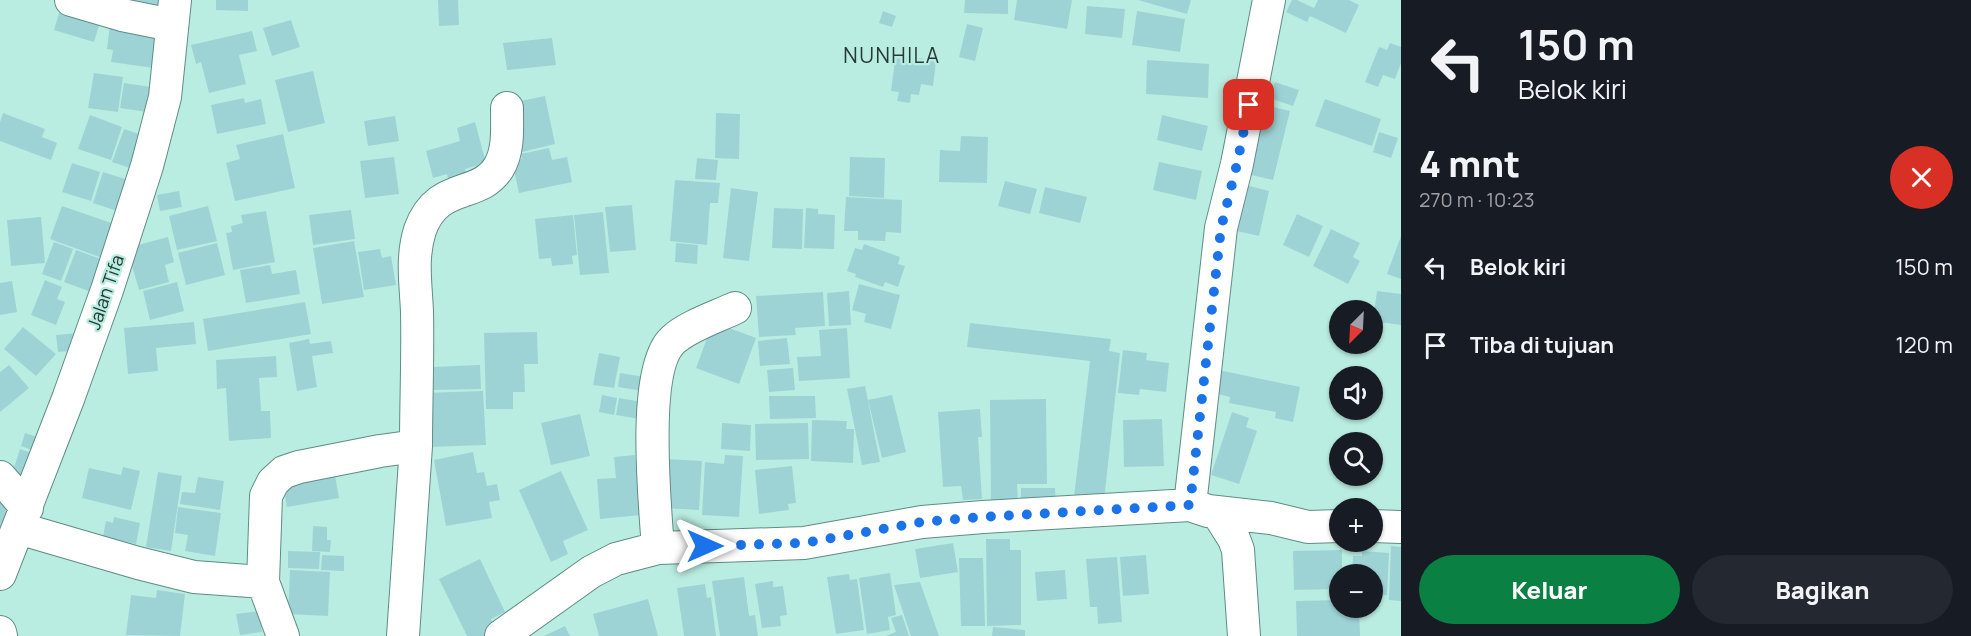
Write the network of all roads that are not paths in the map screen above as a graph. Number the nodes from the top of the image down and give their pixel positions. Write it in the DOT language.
graph roads {
  1 [pos="71,0"];
  2 [pos="1269,0"];
  3 [pos="174,13"];
  4 [pos="507,108"];
  5 [pos="735,308"];
  6 [pos="416,446"];
  7 [pos="0,477"];
  8 [pos="1204,508"];
  9 [pos="22,518"];
  10 [pos="1329,526"];
  11 [pos="1383,526"];
  12 [pos="1401,527"];
  13 [pos="658,548"];
  14 [pos="0,574"];
  15 [pos="263,582"];
  16 [pos="283,636"];
  17 [pos="403,636"];
  18 [pos="501,636"];
  19 [pos="1244,636"];
  1 -- 3 [label="street"];
  2 -- 8 [label="street"];
  3 -- 9 [label="street, Jalan Tifa"];
  4 -- 6 [label="street"];
  5 -- 13 [label="street"];
  6 -- 15 [label="street"];
  6 -- 17 [label="street"];
  7 -- 9 [label="street"];
  8 -- 10 [label="street"];
  8 -- 13 [label="street"];
  8 -- 19 [label="street"];
  9 -- 14 [label="street, Jalan Tifa"];
  9 -- 15 [label="street"];
  11 -- 12 [label="street"];
  13 -- 18 [label="street"];
  15 -- 16 [label="street"];
}
